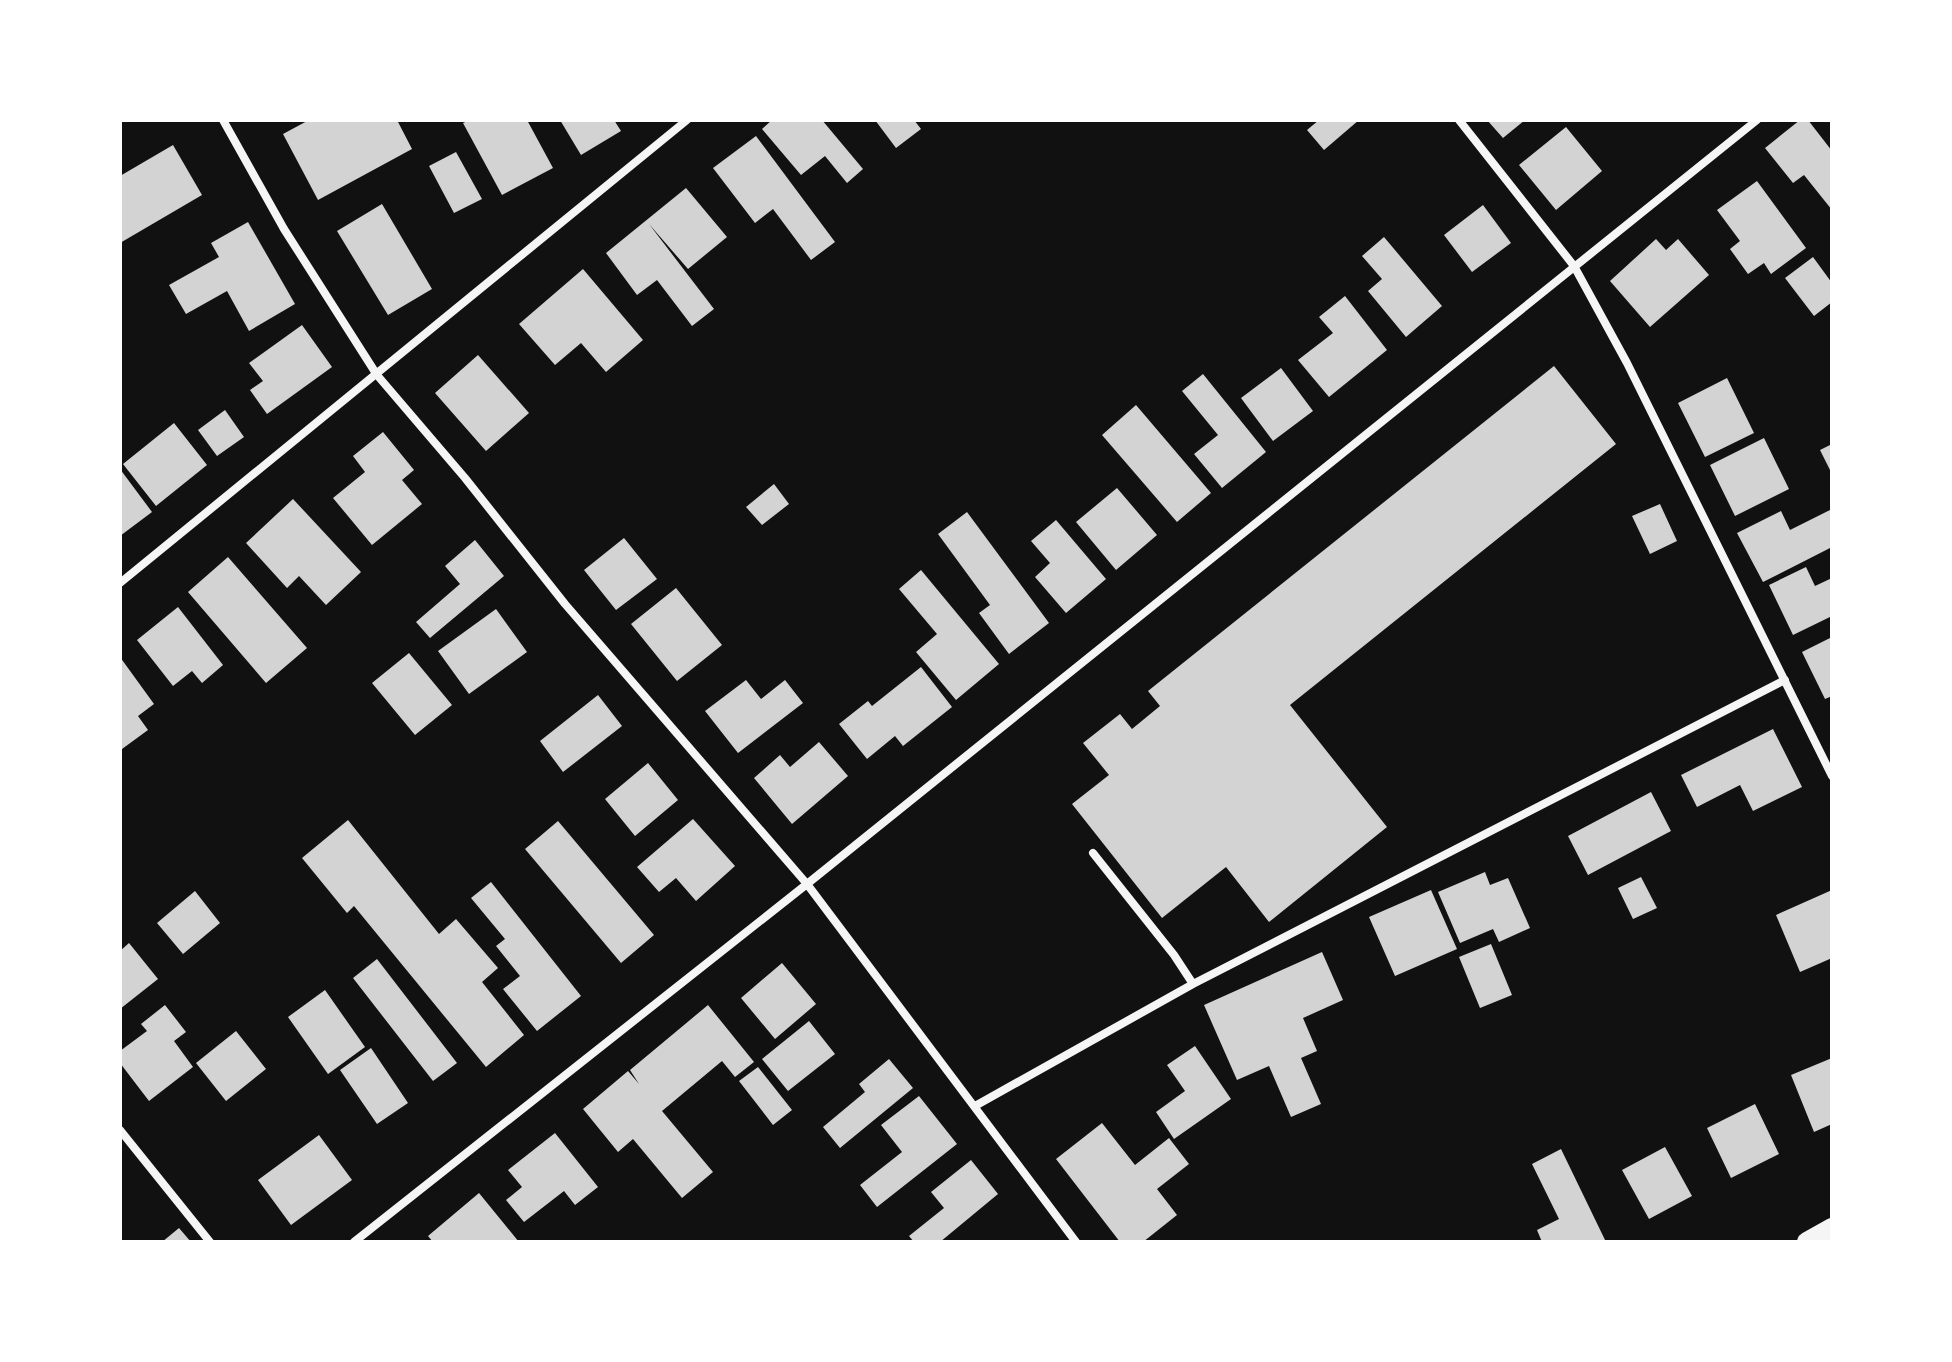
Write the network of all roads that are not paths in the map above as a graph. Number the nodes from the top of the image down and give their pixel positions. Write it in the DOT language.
graph roads {
  1 [pos="223,120"];
  2 [pos="687,120"];
  3 [pos="1459,120"];
  4 [pos="1757,120"];
  5 [pos="1574,266"];
  6 [pos="377,375"];
  7 [pos="120,583"];
  8 [pos="1785,680"];
  9 [pos="1832,776"];
  10 [pos="1093,853"];
  11 [pos="807,884"];
  12 [pos="1193,984"];
  13 [pos="975,1106"];
  14 [pos="120,1130"];
  15 [pos="1832,1228"];
  16 [pos="210,1242"];
  17 [pos="354,1242"];
  18 [pos="1076,1242"];
  19 [pos="1807,1242"];
  1 -- 6 [label="street"];
  2 -- 6 [label="street"];
  3 -- 5 [label="street"];
  4 -- 5 [label="street"];
  5 -- 8 [label="street"];
  5 -- 11 [label="street"];
  6 -- 7 [label="street"];
  6 -- 11 [label="street"];
  8 -- 9 [label="street"];
  8 -- 12 [label="street"];
  10 -- 12 [label="street"];
  11 -- 13 [label="street"];
  11 -- 17 [label="street"];
  12 -- 13 [label="street"];
  13 -- 18 [label="street"];
  14 -- 16 [label="street"];
  15 -- 19 [label="main road"];
}
